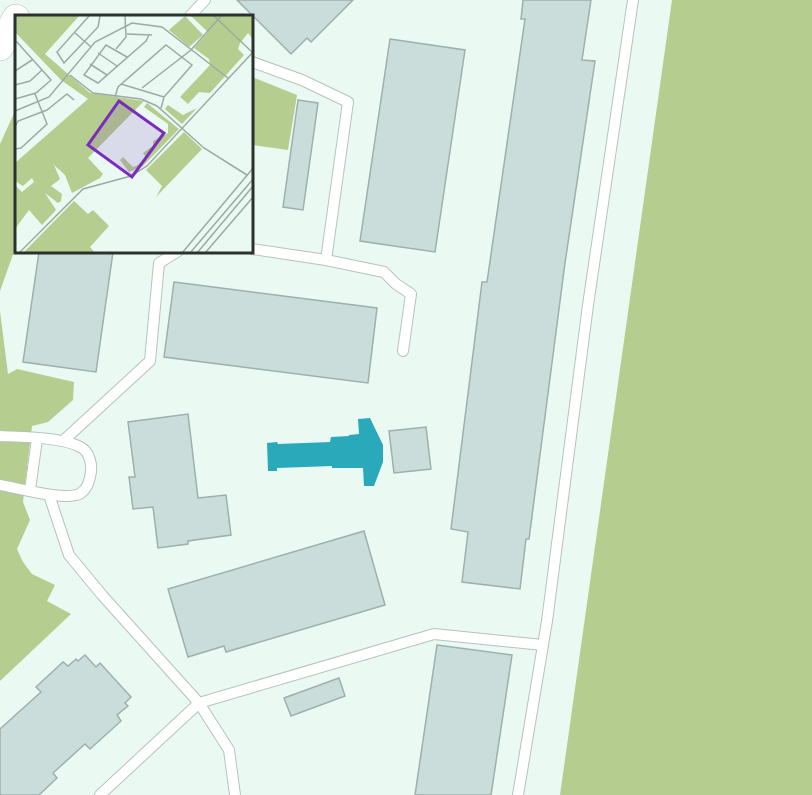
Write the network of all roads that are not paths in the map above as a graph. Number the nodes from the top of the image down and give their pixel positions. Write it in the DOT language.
graph roads {
  1 [pos="205,0"];
  2 [pos="633,0"];
  3 [pos="191,15"];
  4 [pos="15,22"];
  5 [pos="0,46"];
  6 [pos="254,63"];
  7 [pos="254,249"];
  8 [pos="174,254"];
  9 [pos="326,260"];
  10 [pos="403,351"];
  11 [pos="0,436"];
  12 [pos="37,439"];
  13 [pos="63,441"];
  14 [pos="0,485"];
  15 [pos="30,490"];
  16 [pos="49,495"];
  17 [pos="543,645"];
  18 [pos="199,703"];
  19 [pos="100,795"];
  20 [pos="235,795"];
  21 [pos="518,795"];
  1 -- 3 [label="lane"];
  2 -- 17 [label="lane"];
  4 -- 5 [label="main road"];
  6 -- 9 [label="lane"];
  7 -- 9 [label="lane"];
  8 -- 13 [label="lane"];
  9 -- 10 [label="lane"];
  11 -- 12 [label="lane"];
  12 -- 13 [label="lane"];
  12 -- 15 [label="lane"];
  13 -- 16 [label="lane"];
  14 -- 15 [label="lane"];
  15 -- 16 [label="lane"];
  16 -- 18 [label="lane"];
  17 -- 18 [label="lane"];
  17 -- 21 [label="lane"];
  18 -- 19 [label="lane"];
  18 -- 20 [label="lane"];
}
